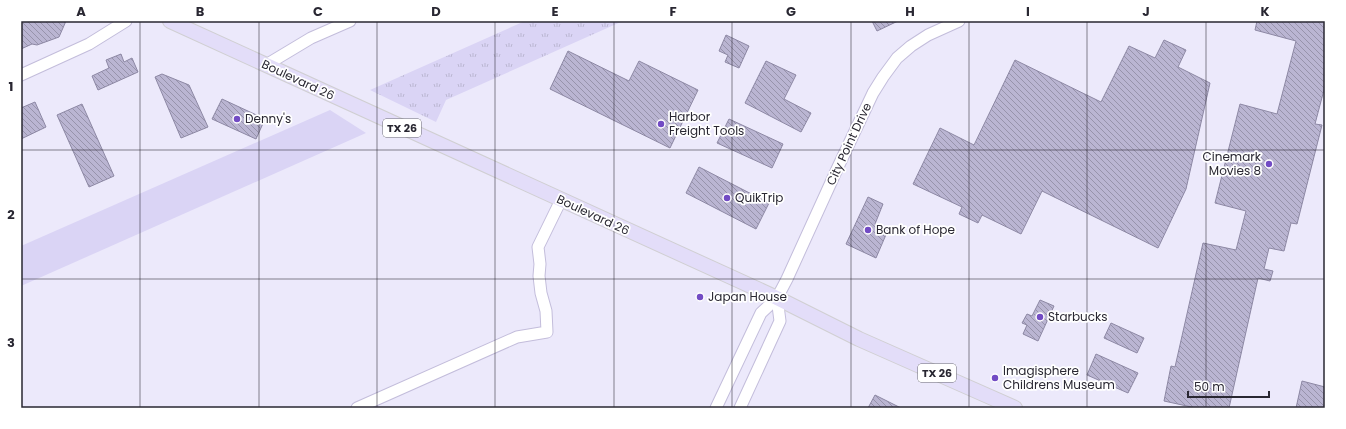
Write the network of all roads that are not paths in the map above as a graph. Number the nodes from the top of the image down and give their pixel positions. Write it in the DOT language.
graph roads {
  1 [pos="126,21"];
  2 [pos="170,21"];
  3 [pos="350,21"];
  4 [pos="959,21"];
  5 [pos="266,65"];
  6 [pos="21,75"];
  7 [pos="561,200"];
  8 [pos="777,298"];
  9 [pos="357,408"];
  10 [pos="716,408"];
  11 [pos="740,408"];
  12 [pos="1015,408"];
  1 -- 6 [label="street"];
  2 -- 5 [label="main road, Boulevard 26 / TX 26"];
  3 -- 5 [label="street"];
  4 -- 8 [label="street, City Point Drive"];
  5 -- 7 [label="main road, Boulevard 26 / TX 26"];
  7 -- 8 [label="main road, Boulevard 26 / TX 26"];
  7 -- 9 [label="street"];
  8 -- 10 [label="street, City Point Drive"];
  8 -- 11 [label="street"];
  8 -- 12 [label="main road, Boulevard 26 / TX 26"];
}
